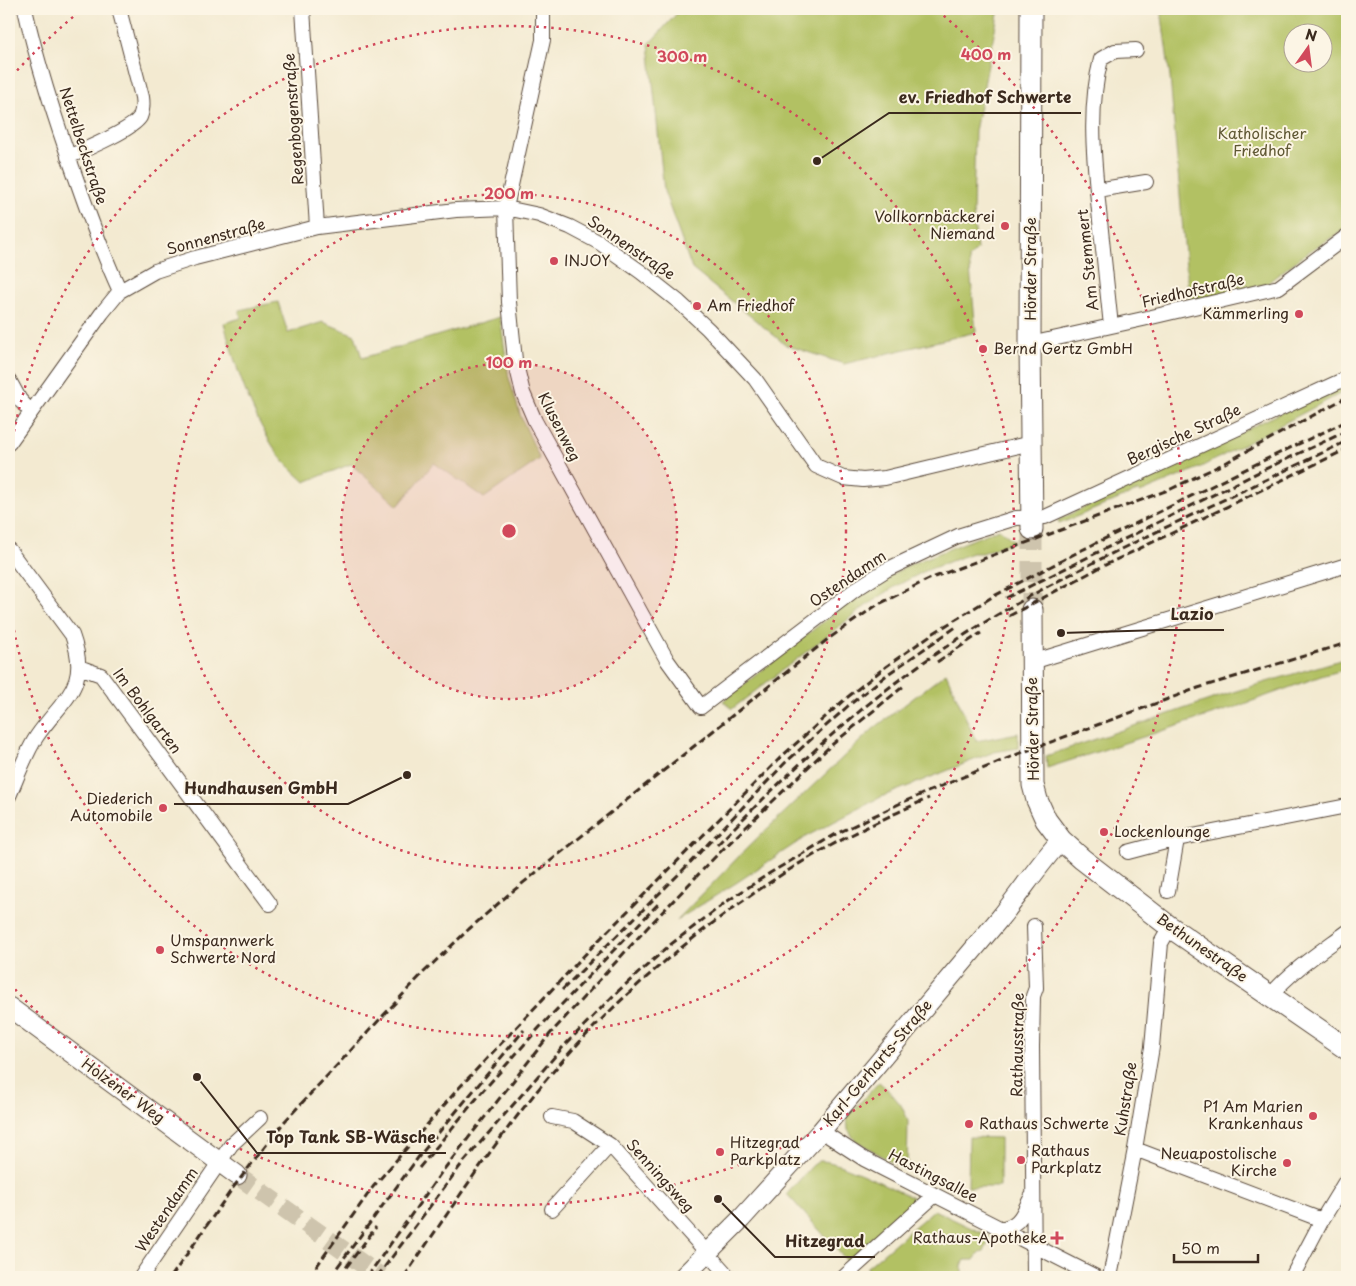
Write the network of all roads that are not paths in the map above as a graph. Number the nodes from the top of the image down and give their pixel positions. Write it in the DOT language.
graph roads {
  1 [pos="25,9"];
  2 [pos="119,9"];
  3 [pos="303,9"];
  4 [pos="543,9"];
  5 [pos="1031,9"];
  6 [pos="1136,50"];
  7 [pos="68,158"];
  8 [pos="1146,182"];
  9 [pos="1097,190"];
  10 [pos="506,208"];
  11 [pos="317,227"];
  12 [pos="1347,236"];
  13 [pos="120,291"];
  14 [pos="1111,326"];
  15 [pos="1030,344"];
  16 [pos="1347,378"];
  17 [pos="9,380"];
  18 [pos="31,412"];
  19 [pos="9,443"];
  20 [pos="1032,443"];
  21 [pos="1032,524"];
  22 [pos="9,550"];
  23 [pos="1347,565"];
  24 [pos="1032,610"];
  25 [pos="1032,662"];
  26 [pos="80,667"];
  27 [pos="702,707"];
  28 [pos="9,796"];
  29 [pos="1347,806"];
  30 [pos="1177,839"];
  31 [pos="1061,840"];
  32 [pos="1128,852"];
  33 [pos="1168,891"];
  34 [pos="270,904"];
  35 [pos="1034,926"];
  36 [pos="1170,927"];
  37 [pos="1347,932"];
  38 [pos="1270,996"];
  39 [pos="9,1007"];
  40 [pos="1347,1050"];
  41 [pos="552,1117"];
  42 [pos="260,1118"];
  43 [pos="821,1131"];
  44 [pos="610,1145"];
  45 [pos="1135,1149"];
  46 [pos="220,1162"];
  47 [pos="237,1175"];
  48 [pos="1347,1179"];
  49 [pos="935,1195"];
  50 [pos="1033,1195"];
  51 [pos="552,1209"];
  52 [pos="1322,1220"];
  53 [pos="1000,1229"];
  54 [pos="1034,1246"];
  55 [pos="708,1252"];
  56 [pos="141,1277"];
  57 [pos="683,1277"];
  58 [pos="729,1277"];
  59 [pos="844,1277"];
  60 [pos="1034,1277"];
  61 [pos="1096,1277"];
  62 [pos="1110,1277"];
  63 [pos="1292,1277"];
  1 -- 7 [label="street, Nettelbeckstraße"];
  2 -- 7 [label="street"];
  3 -- 11 [label="street, Regenbogenstraße"];
  4 -- 10 [label="street, Klusenweg"];
  5 -- 15 [label="main road, Hörder Straße"];
  6 -- 9 [label="street, Am Stemmert"];
  7 -- 13 [label="street, Nettelbeckstraße"];
  8 -- 9 [label="street, Am Stemmert"];
  9 -- 14 [label="street, Am Stemmert"];
  10 -- 11 [label="street, Sonnenstraße"];
  10 -- 20 [label="street, Sonnenstraße"];
  10 -- 27 [label="street, Klusenweg"];
  11 -- 13 [label="street, Sonnenstraße"];
  12 -- 14 [label="street, Friedhofstraße"];
  13 -- 18 [label="street, Sonnenstraße"];
  14 -- 15 [label="street, Friedhofstraße"];
  15 -- 20 [label="main road, Hörder Straße"];
  16 -- 21 [label="street, Bergische Straße"];
  17 -- 18 [label="street"];
  18 -- 19 [label="street, Sonnenstraße"];
  20 -- 21 [label="main road, Hörder Straße"];
  21 -- 27 [label="street, Ostendamm"];
  22 -- 26 [label="street"];
  23 -- 25 [label="street"];
  24 -- 25 [label="main road, Hörder Straße"];
  25 -- 31 [label="main road, Hörder Straße"];
  26 -- 28 [label="street"];
  26 -- 34 [label="street, Im Bohlgarten"];
  29 -- 30 [label="street"];
  30 -- 32 [label="street"];
  30 -- 33 [label="street"];
  31 -- 36 [label="main road, Bethunestraße"];
  31 -- 43 [label="main road, Karl-Gerharts-Straße"];
  35 -- 50 [label="street, Rathausstraße"];
  36 -- 38 [label="main road, Bethunestraße"];
  36 -- 45 [label="street, Kuhstraße"];
  37 -- 38 [label="street"];
  38 -- 40 [label="main road, Bethunestraße"];
  39 -- 46 [label="main road, Holzener Weg"];
  41 -- 44 [label="street, Senningsweg"];
  42 -- 46 [label="street"];
  43 -- 49 [label="street, Hastingsallee"];
  43 -- 55 [label="main road, Karl-Gerharts-Straße"];
  44 -- 51 [label="street"];
  44 -- 55 [label="street, Senningsweg"];
  45 -- 52 [label="street"];
  45 -- 62 [label="street, Kuhstraße"];
  46 -- 47 [label="main road, Holzener Weg"];
  46 -- 56 [label="street, Westendamm"];
  48 -- 52 [label="street"];
  49 -- 53 [label="street, Hastingsallee"];
  49 -- 59 [label="street"];
  50 -- 53 [label="street, Rathausstraße"];
  50 -- 54 [label="street, Rathausstraße"];
  52 -- 63 [label="street"];
  53 -- 54 [label="street, Hastingsallee"];
  54 -- 60 [label="street, Rathausstraße"];
  54 -- 61 [label="street, Hastingsallee"];
  55 -- 57 [label="main road, Karl-Gerharts-Straße"];
  55 -- 58 [label="street, Senningsweg"];
}
